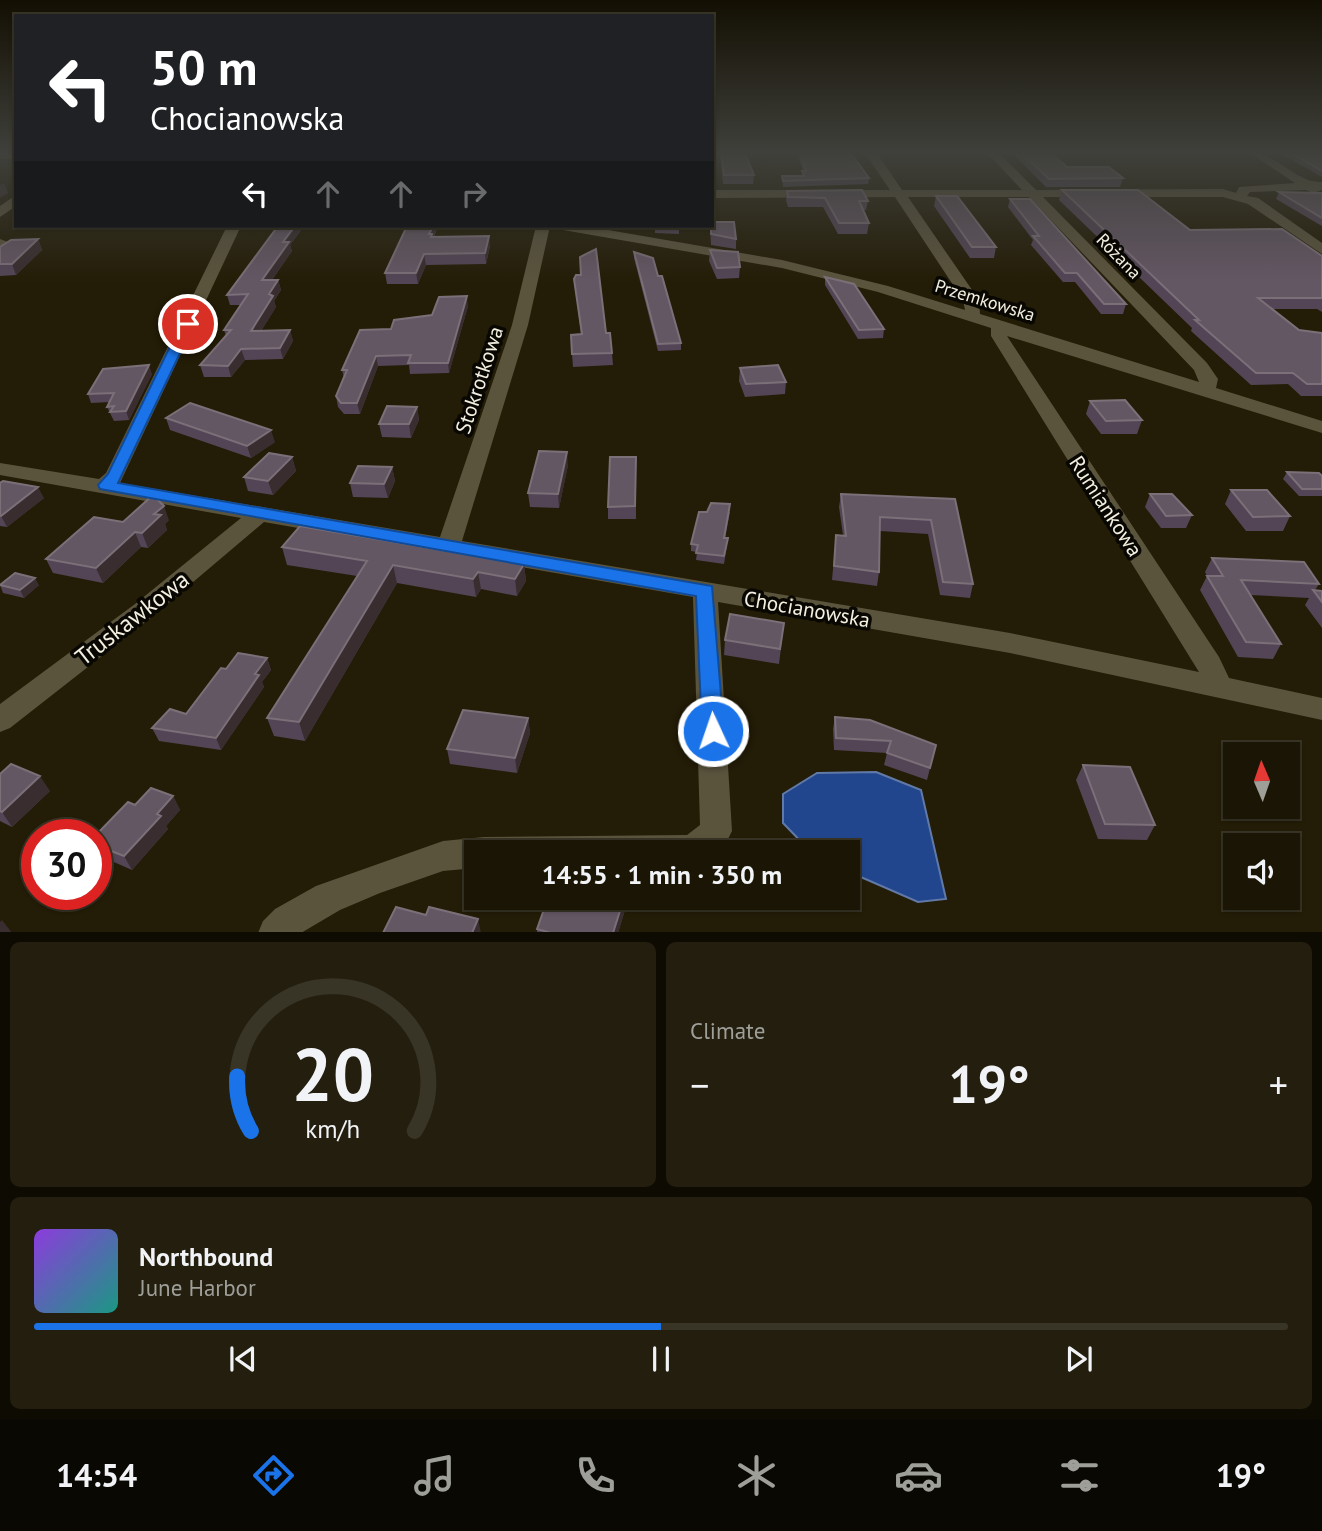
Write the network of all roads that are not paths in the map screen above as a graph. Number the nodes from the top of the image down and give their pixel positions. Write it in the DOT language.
graph roads {
  1 [pos="899,196"];
  2 [pos="1034,196"];
  3 [pos="1238,196"];
  4 [pos="1241,197"];
  5 [pos="14,201"];
  6 [pos="0,213"];
  7 [pos="233,228"];
  8 [pos="543,228"];
  9 [pos="586,228"];
  10 [pos="632,232"];
  11 [pos="0,243"];
  12 [pos="1322,250"];
  13 [pos="0,255"];
  14 [pos="972,316"];
  15 [pos="1000,325"];
  16 [pos="1206,389"];
  17 [pos="1322,427"];
  18 [pos="0,469"];
  19 [pos="106,485"];
  20 [pos="261,513"];
  21 [pos="449,546"];
  22 [pos="705,591"];
  23 [pos="1218,686"];
  24 [pos="1322,709"];
  25 [pos="0,720"];
  26 [pos="705,840"];
  27 [pos="464,854"];
  28 [pos="277,932"];
  1 -- 14 [label="street"];
  2 -- 16 [label="street, Różana"];
  3 -- 4 [label="street"];
  4 -- 12 [label="street"];
  5 -- 6 [label="street"];
  7 -- 19 [label="street"];
  8 -- 21 [label="street, Stokrotkowa"];
  9 -- 10 [label="street, Przemkowska"];
  10 -- 14 [label="street, Przemkowska"];
  11 -- 13 [label="street"];
  14 -- 15 [label="street, Przemkowska"];
  15 -- 16 [label="street, Przemkowska"];
  15 -- 23 [label="street, Rumiankowa"];
  16 -- 17 [label="street, Przemkowska"];
  18 -- 19 [label="street, Chocianowska"];
  19 -- 20 [label="street, Chocianowska"];
  20 -- 21 [label="street, Chocianowska"];
  20 -- 25 [label="street, Truskawkowa"];
  21 -- 22 [label="street, Chocianowska"];
  22 -- 23 [label="street, Chocianowska"];
  22 -- 26 [label="street"];
  23 -- 24 [label="street, Chocianowska"];
  27 -- 28 [label="street"];
}
